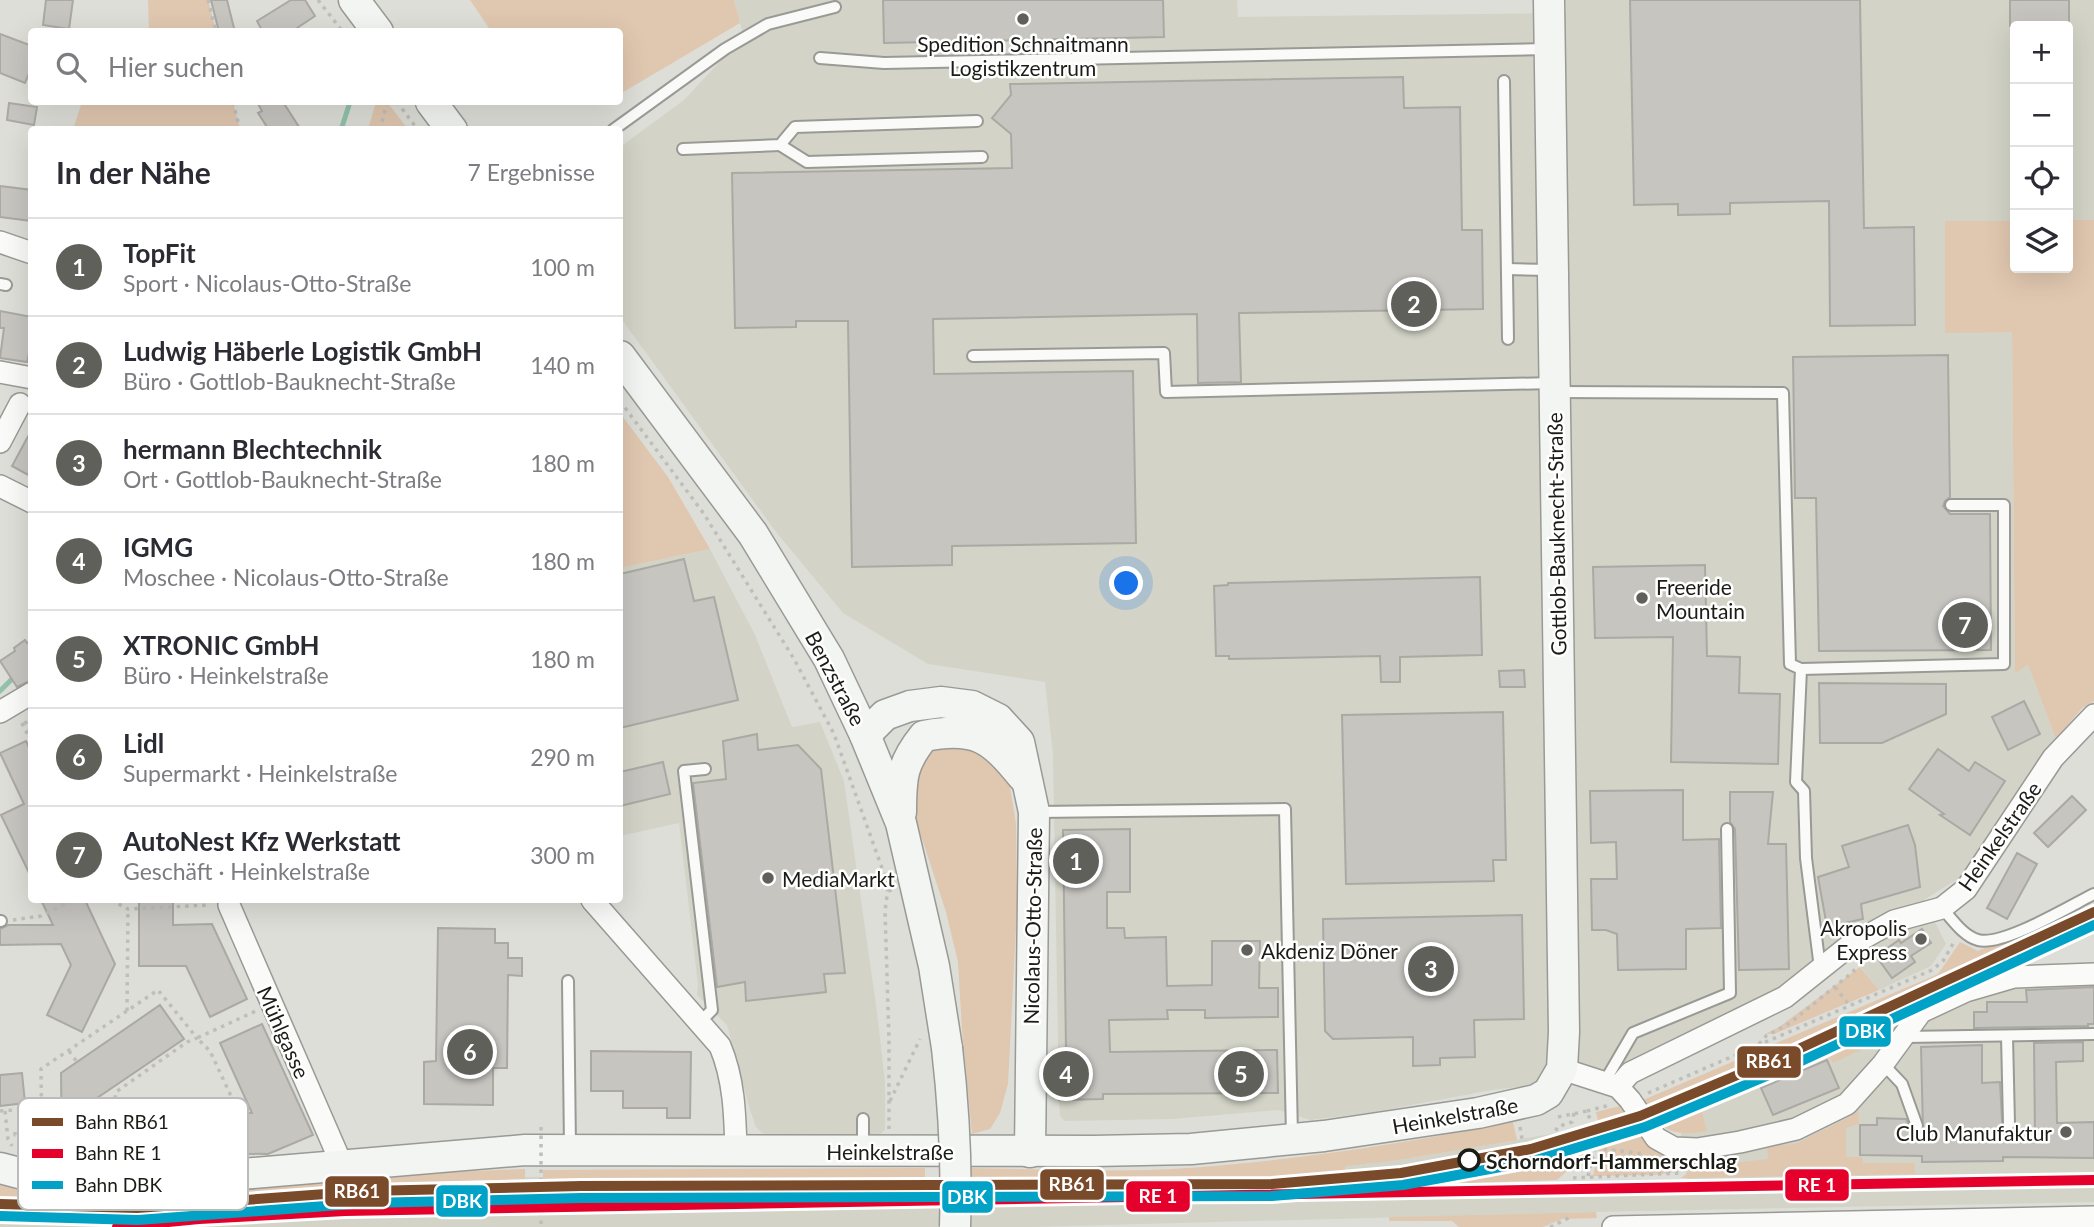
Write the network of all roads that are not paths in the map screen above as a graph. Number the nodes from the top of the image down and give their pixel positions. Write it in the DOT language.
graph roads {
  1 [pos="354,0"];
  2 [pos="1549,0"];
  3 [pos="835,7"];
  4 [pos="375,28"];
  5 [pos="1550,48"];
  6 [pos="820,58"];
  7 [pos="1504,81"];
  8 [pos="433,105"];
  9 [pos="977,121"];
  10 [pos="449,126"];
  11 [pos="619,126"];
  12 [pos="779,145"];
  13 [pos="683,149"];
  14 [pos="982,157"];
  15 [pos="0,242"];
  16 [pos="28,252"];
  17 [pos="1507,269"];
  18 [pos="1552,271"];
  19 [pos="1508,340"];
  20 [pos="973,356"];
  21 [pos="623,360"];
  22 [pos="0,372"];
  23 [pos="28,377"];
  24 [pos="1553,388"];
  25 [pos="20,404"];
  26 [pos="0,442"];
  27 [pos="0,486"];
  28 [pos="718,490"];
  29 [pos="28,500"];
  30 [pos="1951,505"];
  31 [pos="1801,669"];
  32 [pos="28,697"];
  33 [pos="9,714"];
  34 [pos="2094,715"];
  35 [pos="865,735"];
  36 [pos="924,736"];
  37 [pos="705,769"];
  38 [pos="1031,798"];
  39 [pos="901,822"];
  40 [pos="1727,829"];
  41 [pos="899,892"];
  42 [pos="2094,894"];
  43 [pos="228,903"];
  44 [pos="595,903"];
  45 [pos="1942,908"];
  46 [pos="1820,968"];
  47 [pos="2094,974"];
  48 [pos="569,981"];
  49 [pos="700,1022"];
  50 [pos="2094,1034"];
  51 [pos="2007,1036"];
  52 [pos="1902,1037"];
  53 [pos="1883,1064"];
  54 [pos="1562,1069"];
  55 [pos="1617,1089"];
  56 [pos="863,1119"];
  57 [pos="2009,1124"];
  58 [pos="1917,1126"];
  59 [pos="1292,1139"];
  60 [pos="570,1150"];
  61 [pos="736,1150"];
  62 [pos="863,1150"];
  63 [pos="1030,1152"];
  64 [pos="342,1165"];
  65 [pos="248,1173"];
  66 [pos="2094,1217"];
  67 [pos="1791,1225"];
  68 [pos="955,1227"];
  69 [pos="1613,1227"];
  1 -- 4 [label="street"];
  2 -- 5 [label="street, Gottlob-Bauknecht-Straße"];
  3 -- 11 [label="lane"];
  5 -- 6 [label="lane"];
  5 -- 18 [label="street, Gottlob-Bauknecht-Straße"];
  7 -- 17 [label="lane"];
  8 -- 10 [label="street"];
  9 -- 12 [label="lane"];
  12 -- 13 [label="lane"];
  12 -- 14 [label="lane"];
  15 -- 16 [label="street"];
  17 -- 18 [label="lane"];
  17 -- 19 [label="lane"];
  18 -- 24 [label="street, Gottlob-Bauknecht-Straße"];
  20 -- 24 [label="lane"];
  21 -- 28 [label="street, Benzstraße"];
  22 -- 23 [label="street"];
  24 -- 31 [label="lane"];
  24 -- 54 [label="street, Gottlob-Bauknecht-Straße"];
  25 -- 26 [label="street"];
  27 -- 29 [label="street"];
  28 -- 35 [label="street, Benzstraße"];
  28 -- 41 [label="street, Benzstraße"];
  30 -- 31 [label="lane"];
  31 -- 46 [label="lane"];
  32 -- 33 [label="street"];
  34 -- 45 [label="street, Heinkelstraße"];
  35 -- 36 [label="street"];
  35 -- 38 [label="street, Nicolaus-Otto-Straße"];
  35 -- 39 [label="street, Benzstraße"];
  36 -- 38 [label="street"];
  36 -- 39 [label="street"];
  37 -- 49 [label="lane"];
  38 -- 59 [label="lane"];
  38 -- 63 [label="street, Nicolaus-Otto-Straße"];
  39 -- 41 [label="street, Benzstraße"];
  40 -- 55 [label="lane"];
  41 -- 68 [label="street, Benzstraße, bridge"];
  42 -- 45 [label="lane"];
  43 -- 64 [label="street, Mühlgasse"];
  44 -- 49 [label="street"];
  45 -- 46 [label="street, Heinkelstraße"];
  46 -- 55 [label="street, Heinkelstraße"];
  47 -- 52 [label="street"];
  48 -- 60 [label="lane"];
  49 -- 61 [label="street"];
  50 -- 51 [label="lane"];
  51 -- 52 [label="lane"];
  51 -- 57 [label="lane"];
  52 -- 53 [label="street"];
  53 -- 55 [label="street"];
  53 -- 58 [label="lane"];
  54 -- 55 [label="street"];
  54 -- 59 [label="street, Heinkelstraße"];
  56 -- 62 [label="lane"];
  59 -- 63 [label="street, Heinkelstraße"];
  60 -- 61 [label="street, Heinkelstraße"];
  60 -- 64 [label="street, Heinkelstraße"];
  61 -- 62 [label="street, Heinkelstraße"];
  62 -- 63 [label="street, Heinkelstraße"];
  64 -- 65 [label="street, Heinkelstraße"];
  66 -- 67 [label="street"];
  67 -- 69 [label="street"];
}
